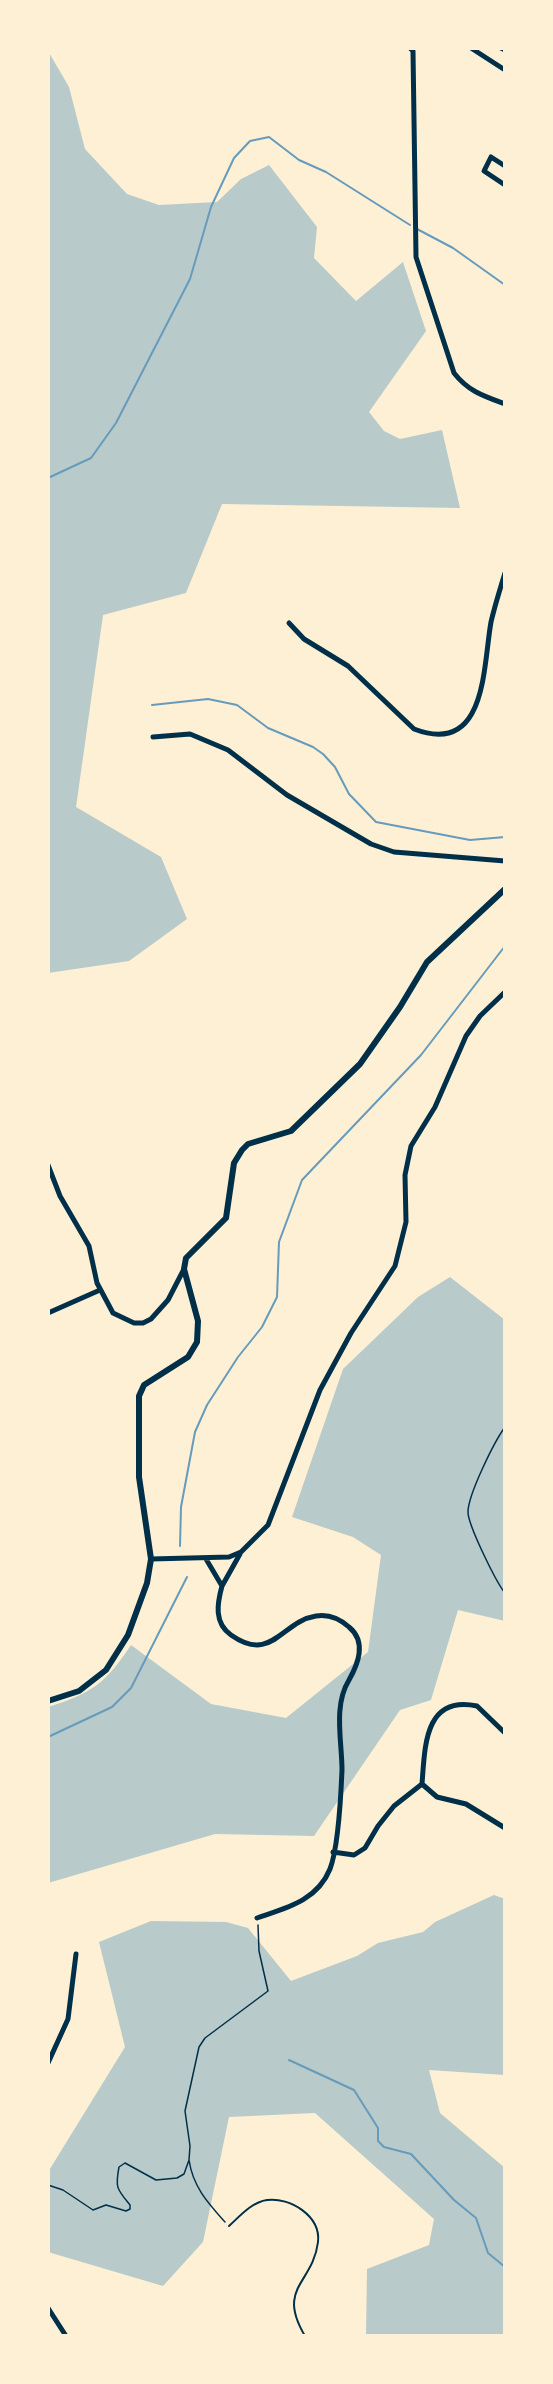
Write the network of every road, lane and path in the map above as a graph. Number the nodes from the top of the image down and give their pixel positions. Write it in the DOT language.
graph roads {
  1 [pos="410,48"];
  2 [pos="471,48"];
  3 [pos="505,70"];
  4 [pos="505,166"];
  5 [pos="505,185"];
  6 [pos="505,404"];
  7 [pos="505,573"];
  8 [pos="289,623"];
  9 [pos="153,737"];
  10 [pos="505,861"];
  11 [pos="505,889"];
  12 [pos="505,992"];
  13 [pos="48,1166"];
  14 [pos="184,1269"];
  15 [pos="100,1290"];
  16 [pos="48,1313"];
  17 [pos="505,1427"];
  18 [pos="241,1552"];
  19 [pos="151,1559"];
  20 [pos="206,1559"];
  21 [pos="222,1586"];
  22 [pos="505,1593"];
  23 [pos="48,1701"];
  24 [pos="505,1733"];
  25 [pos="422,1784"];
  26 [pos="505,1828"];
  27 [pos="333,1852"];
  28 [pos="257,1918"];
  29 [pos="75,1954"];
  30 [pos="48,2063"];
  31 [pos="189,2160"];
  32 [pos="48,2185"];
  33 [pos="229,2226"];
  34 [pos="48,2308"];
  35 [pos="66,2336"];
  36 [pos="305,2336"];
  1 -- 6 [label="street"];
  2 -- 3 [label="street"];
  4 -- 5 [label="street"];
  7 -- 8 [label="street"];
  9 -- 10 [label="street"];
  11 -- 14 [label="street"];
  12 -- 18 [label="street"];
  13 -- 15 [label="street"];
  14 -- 15 [label="street"];
  14 -- 19 [label="street"];
  15 -- 16 [label="street"];
  17 -- 22 [label="path"];
  18 -- 20 [label="street"];
  18 -- 21 [label="street"];
  19 -- 20 [label="street"];
  19 -- 23 [label="street"];
  20 -- 21 [label="street"];
  21 -- 27 [label="street"];
  24 -- 25 [label="street"];
  25 -- 26 [label="street"];
  25 -- 27 [label="street"];
  27 -- 28 [label="street"];
  28 -- 31 [label="path"];
  29 -- 30 [label="street"];
  31 -- 32 [label="path"];
  31 -- 33 [label="path"];
  33 -- 36 [label="lane"];
  34 -- 35 [label="street"];
}
